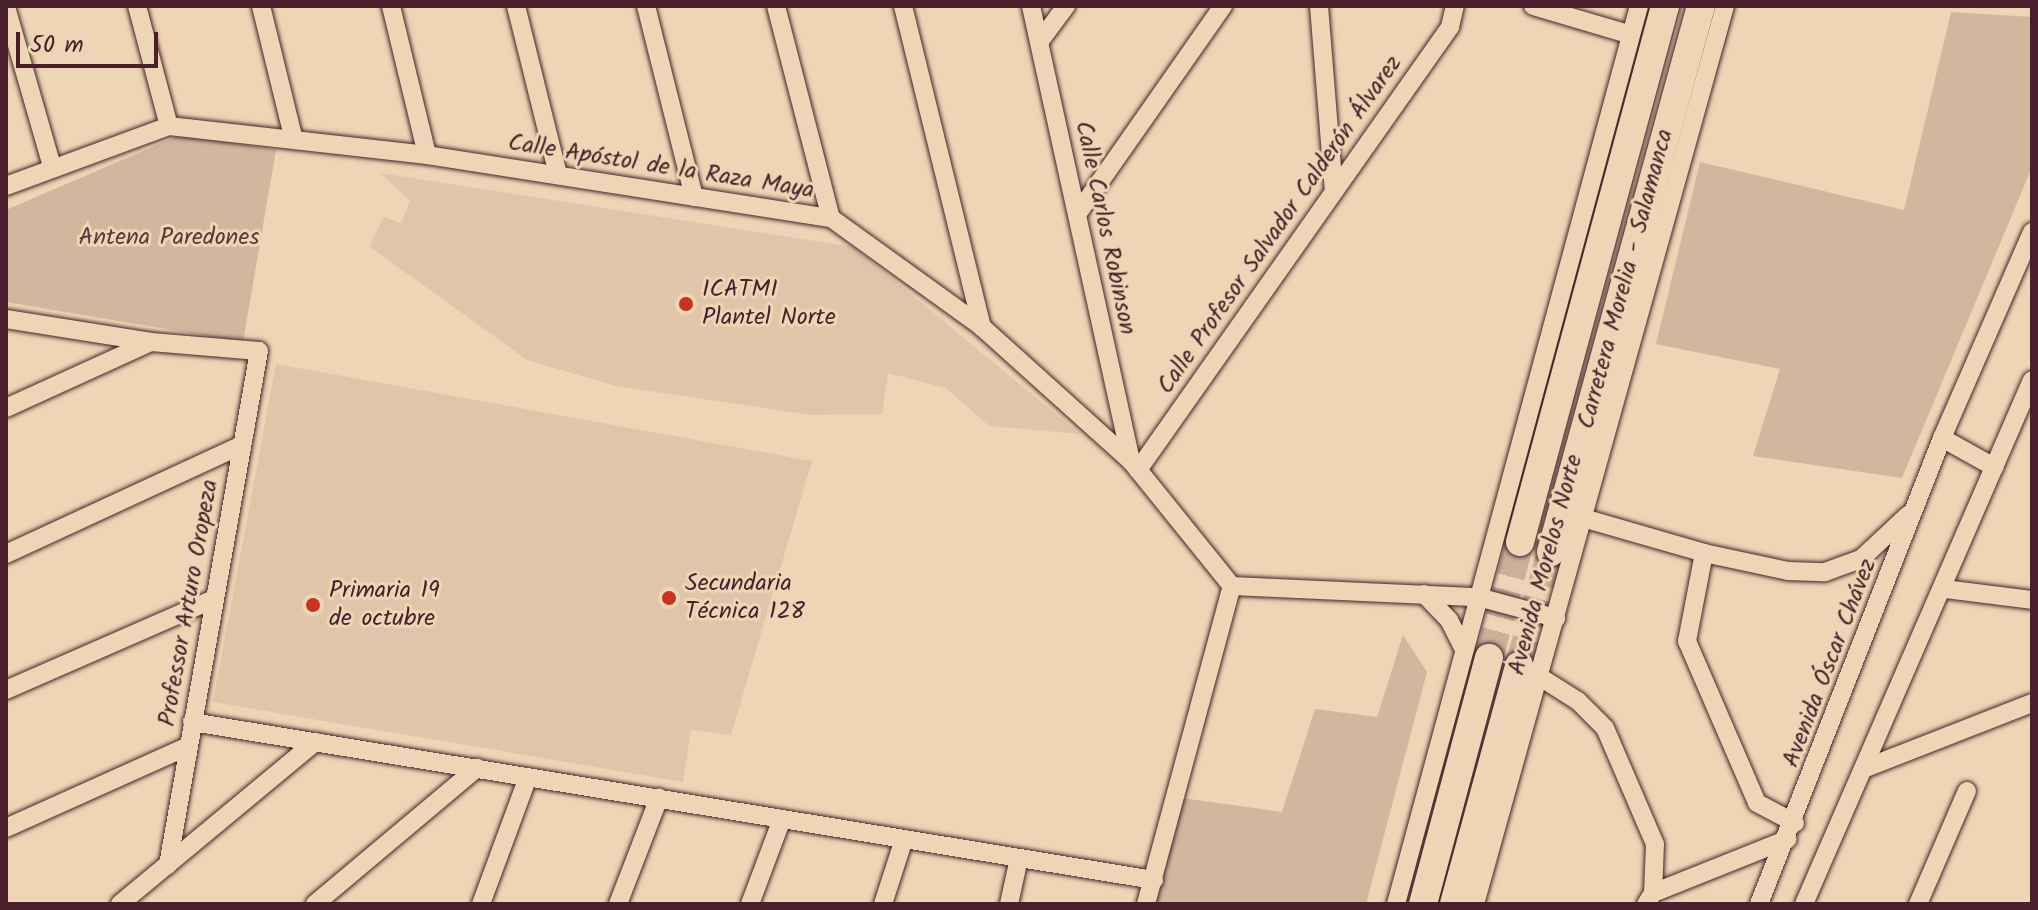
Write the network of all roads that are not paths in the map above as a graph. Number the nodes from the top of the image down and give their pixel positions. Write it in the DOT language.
graph roads {
  1 [pos="137,6"];
  2 [pos="261,6"];
  3 [pos="391,6"];
  4 [pos="516,6"];
  5 [pos="646,6"];
  6 [pos="776,6"];
  7 [pos="903,6"];
  8 [pos="1031,6"];
  9 [pos="1066,6"];
  10 [pos="1223,6"];
  11 [pos="1319,6"];
  12 [pos="1455,6"];
  13 [pos="1533,6"];
  14 [pos="1639,6"];
  15 [pos="1665,6"];
  16 [pos="1701,6"];
  17 [pos="1725,6"];
  18 [pos="6,7"];
  19 [pos="1628,34"];
  20 [pos="1040,41"];
  21 [pos="169,126"];
  22 [pos="294,140"];
  23 [pos="427,155"];
  24 [pos="52,166"];
  25 [pos="558,175"];
  26 [pos="6,186"];
  27 [pos="1334,191"];
  28 [pos="694,197"];
  29 [pos="1078,213"];
  30 [pos="831,218"];
  31 [pos="2032,232"];
  32 [pos="6,319"];
  33 [pos="982,327"];
  34 [pos="151,342"];
  35 [pos="2032,380"];
  36 [pos="6,408"];
  37 [pos="1942,438"];
  38 [pos="242,445"];
  39 [pos="1135,466"];
  40 [pos="1994,467"];
  41 [pos="1913,510"];
  42 [pos="1583,518"];
  43 [pos="1520,542"];
  44 [pos="1551,552"];
  45 [pos="1704,553"];
  46 [pos="6,554"];
  47 [pos="1232,586"];
  48 [pos="1945,589"];
  49 [pos="1424,594"];
  50 [pos="1478,597"];
  51 [pos="214,599"];
  52 [pos="2032,600"];
  53 [pos="1556,618"];
  54 [pos="1477,653"];
  55 [pos="1530,671"];
  56 [pos="6,690"];
  57 [pos="2032,703"];
  58 [pos="192,722"];
  59 [pos="315,742"];
  60 [pos="186,747"];
  61 [pos="477,768"];
  62 [pos="1863,769"];
  63 [pos="528,777"];
  64 [pos="1967,791"];
  65 [pos="659,798"];
  66 [pos="782,819"];
  67 [pos="6,828"];
  68 [pos="1791,831"];
  69 [pos="904,839"];
  70 [pos="1019,858"];
  71 [pos="168,865"];
  72 [pos="1154,880"];
  73 [pos="1650,898"];
  74 [pos="120,904"];
  75 [pos="315,904"];
  76 [pos="481,904"];
  77 [pos="618,904"];
  78 [pos="750,904"];
  79 [pos="883,904"];
  80 [pos="1009,904"];
  81 [pos="1146,904"];
  82 [pos="1396,904"];
  83 [pos="1423,904"];
  84 [pos="1454,904"];
  85 [pos="1475,904"];
  86 [pos="1759,904"];
  87 [pos="1804,904"];
  88 [pos="1918,904"];
  1 -- 21 [label="street"];
  2 -- 22 [label="street"];
  3 -- 23 [label="street"];
  4 -- 25 [label="street"];
  5 -- 28 [label="street"];
  6 -- 30 [label="street"];
  7 -- 33 [label="street"];
  8 -- 20 [label="street, Calle Carlos Robinson"];
  9 -- 20 [label="street"];
  10 -- 29 [label="street"];
  11 -- 27 [label="street"];
  12 -- 27 [label="street, Calle Profesor Salvador Calderón Álvarez"];
  13 -- 19 [label="street"];
  14 -- 19 [label="street"];
  15 -- 43 [label="highway, Carretera Morelia - Salamanca"];
  16 -- 44 [label="highway, Carretera Morelia - Salamanca"];
  17 -- 42 [label="street, Avenida Morelos Norte"];
  18 -- 24 [label="street"];
  19 -- 50 [label="street"];
  20 -- 29 [label="street, Calle Carlos Robinson"];
  21 -- 22 [label="street, Calle Apóstol de la Raza Maya"];
  21 -- 24 [label="street, Calle Apóstol de la Raza Maya"];
  22 -- 23 [label="street, Calle Apóstol de la Raza Maya"];
  23 -- 25 [label="street, Calle Apóstol de la Raza Maya"];
  24 -- 26 [label="street, Calle Apóstol de la Raza Maya"];
  25 -- 28 [label="street, Calle Apóstol de la Raza Maya"];
  27 -- 39 [label="street, Calle Profesor Salvador Calderón Álvarez"];
  28 -- 30 [label="street, Calle Apóstol de la Raza Maya"];
  29 -- 39 [label="street, Calle Carlos Robinson"];
  30 -- 33 [label="street, Calle Apóstol de la Raza Maya"];
  31 -- 37 [label="street, Avenida Óscar Chávez"];
  32 -- 34 [label="street"];
  33 -- 39 [label="street, Calle Apóstol de la Raza Maya"];
  34 -- 36 [label="street"];
  34 -- 38 [label="street, Professor Arturo Oropeza"];
  35 -- 40 [label="street"];
  37 -- 40 [label="street"];
  37 -- 41 [label="street, Avenida Óscar Chávez"];
  38 -- 46 [label="street"];
  38 -- 51 [label="street, Professor Arturo Oropeza"];
  39 -- 47 [label="street, Calle Apóstol de la Raza Maya"];
  40 -- 48 [label="street"];
  41 -- 45 [label="street"];
  41 -- 68 [label="street, Avenida Óscar Chávez"];
  42 -- 45 [label="street"];
  42 -- 53 [label="street, Avenida Morelos Norte"];
  45 -- 68 [label="street"];
  47 -- 49 [label="street"];
  47 -- 72 [label="street"];
  48 -- 52 [label="street"];
  48 -- 62 [label="street"];
  49 -- 50 [label="street"];
  49 -- 54 [label="street"];
  50 -- 53 [label="street"];
  50 -- 54 [label="street"];
  51 -- 56 [label="street"];
  51 -- 58 [label="street, Professor Arturo Oropeza"];
  53 -- 55 [label="street, Avenida Morelos Norte"];
  54 -- 82 [label="street"];
  54 -- 83 [label="highway"];
  55 -- 73 [label="street"];
  55 -- 84 [label="highway"];
  55 -- 85 [label="street, Avenida Morelos Norte"];
  57 -- 62 [label="street"];
  58 -- 59 [label="street"];
  58 -- 60 [label="street, Professor Arturo Oropeza"];
  59 -- 61 [label="street"];
  59 -- 71 [label="street"];
  60 -- 67 [label="street"];
  60 -- 71 [label="street, Professor Arturo Oropeza"];
  61 -- 63 [label="street"];
  61 -- 75 [label="street"];
  62 -- 87 [label="street"];
  63 -- 65 [label="street"];
  63 -- 76 [label="street"];
  64 -- 88 [label="street"];
  65 -- 66 [label="street"];
  65 -- 77 [label="street"];
  66 -- 69 [label="street"];
  66 -- 78 [label="street"];
  68 -- 73 [label="street"];
  68 -- 86 [label="street, Avenida Óscar Chávez"];
  69 -- 70 [label="street"];
  69 -- 79 [label="street"];
  70 -- 72 [label="street"];
  70 -- 80 [label="street"];
  71 -- 74 [label="street"];
  72 -- 81 [label="street"];
}
